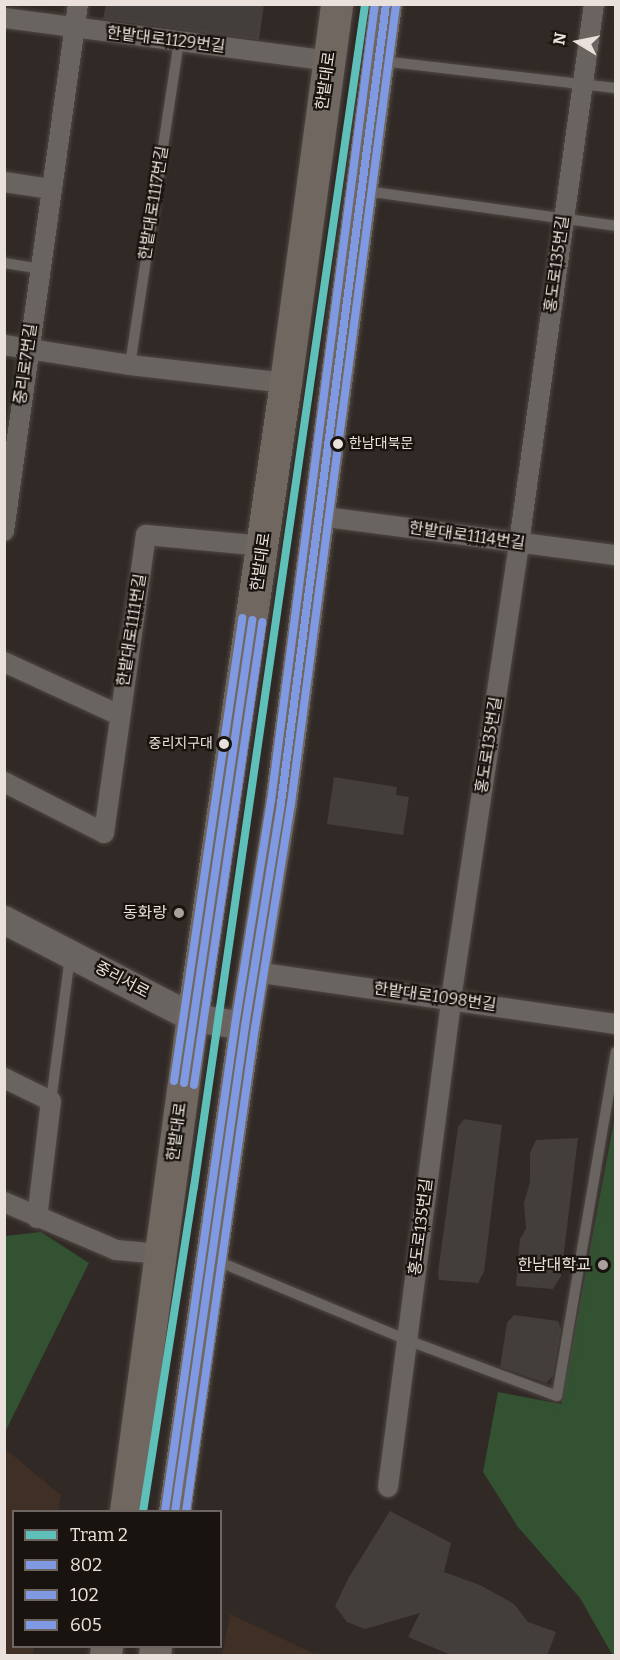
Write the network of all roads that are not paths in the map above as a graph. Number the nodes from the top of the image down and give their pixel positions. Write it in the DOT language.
graph roads {
  1 [pos="78,4"];
  2 [pos="337,4"];
  3 [pos="386,4"];
  4 [pos="594,4"];
  5 [pos="4,18"];
  6 [pos="74,28"];
  7 [pos="179,42"];
  8 [pos="379,60"];
  9 [pos="328,62"];
  10 [pos="583,84"];
  11 [pos="615,88"];
  12 [pos="4,182"];
  13 [pos="51,189"];
  14 [pos="361,190"];
  15 [pos="564,220"];
  16 [pos="615,226"];
  17 [pos="4,263"];
  18 [pos="40,269"];
  19 [pos="4,345"];
  20 [pos="29,349"];
  21 [pos="130,364"];
  22 [pos="286,383"];
  23 [pos="7,488"];
  24 [pos="318,516"];
  25 [pos="4,531"];
  26 [pos="519,543"];
  27 [pos="263,546"];
  28 [pos="615,555"];
  29 [pos="4,662"];
  30 [pos="119,716"];
  31 [pos="4,782"];
  32 [pos="4,920"];
  33 [pos="71,952"];
  34 [pos="255,972"];
  35 [pos="451,999"];
  36 [pos="193,1018"];
  37 [pos="615,1024"];
  38 [pos="245,1026"];
  39 [pos="615,1052"];
  40 [pos="4,1078"];
  41 [pos="51,1101"];
  42 [pos="4,1202"];
  43 [pos="37,1218"];
  44 [pos="161,1254"];
  45 [pos="211,1258"];
  46 [pos="407,1340"];
  47 [pos="388,1487"];
  48 [pos="126,1510"];
  49 [pos="175,1510"];
  1 -- 6 [label="street, 중리로7번길"];
  2 -- 9 [label="main road, 한밭대로"];
  3 -- 8 [label="main road"];
  4 -- 10 [label="street, 홍도로135번길"];
  5 -- 6 [label="street, 한밭대로1129번길"];
  6 -- 7 [label="street, 한밭대로1129번길"];
  6 -- 13 [label="street, 중리로7번길"];
  7 -- 9 [label="street, 한밭대로1129번길"];
  7 -- 21 [label="lane, 한밭대로1117번길"];
  8 -- 10 [label="lane"];
  8 -- 14 [label="main road"];
  9 -- 22 [label="main road, 한밭대로"];
  10 -- 11 [label="lane"];
  10 -- 15 [label="street, 홍도로135번길"];
  12 -- 13 [label="street"];
  13 -- 18 [label="street, 중리로7번길"];
  14 -- 15 [label="lane"];
  14 -- 24 [label="main road"];
  15 -- 16 [label="lane"];
  15 -- 26 [label="street, 홍도로135번길"];
  17 -- 18 [label="lane"];
  18 -- 20 [label="street, 중리로7번길"];
  19 -- 20 [label="street"];
  20 -- 21 [label="street"];
  20 -- 23 [label="street, 중리로7번길"];
  21 -- 22 [label="street"];
  22 -- 27 [label="main road, 한밭대로"];
  23 -- 25 [label="street, 중리로7번길"];
  24 -- 26 [label="street, 한밭대로1114번길"];
  24 -- 34 [label="main road"];
  26 -- 28 [label="street, 한밭대로1114번길"];
  26 -- 35 [label="street, 홍도로135번길"];
  27 -- 30 [label="street, 한밭대로1111번길"];
  27 -- 36 [label="main road, 한밭대로"];
  29 -- 30 [label="street"];
  30 -- 31 [label="street"];
  32 -- 33 [label="main road, 중리서로"];
  33 -- 36 [label="main road, 중리서로"];
  33 -- 41 [label="lane"];
  34 -- 35 [label="street, 한밭대로1098번길"];
  34 -- 38 [label="main road"];
  35 -- 37 [label="street, 한밭대로1098번길"];
  35 -- 46 [label="street, 홍도로135번길"];
  36 -- 38 [label="main road, 중리서로"];
  36 -- 44 [label="main road, 한밭대로"];
  38 -- 45 [label="main road"];
  39 -- 46 [label="lane"];
  40 -- 41 [label="street"];
  41 -- 43 [label="street"];
  42 -- 43 [label="street"];
  43 -- 44 [label="street"];
  44 -- 48 [label="main road, 한밭대로"];
  45 -- 46 [label="lane"];
  45 -- 49 [label="main road"];
  46 -- 47 [label="street, 홍도로135번길"];
}
